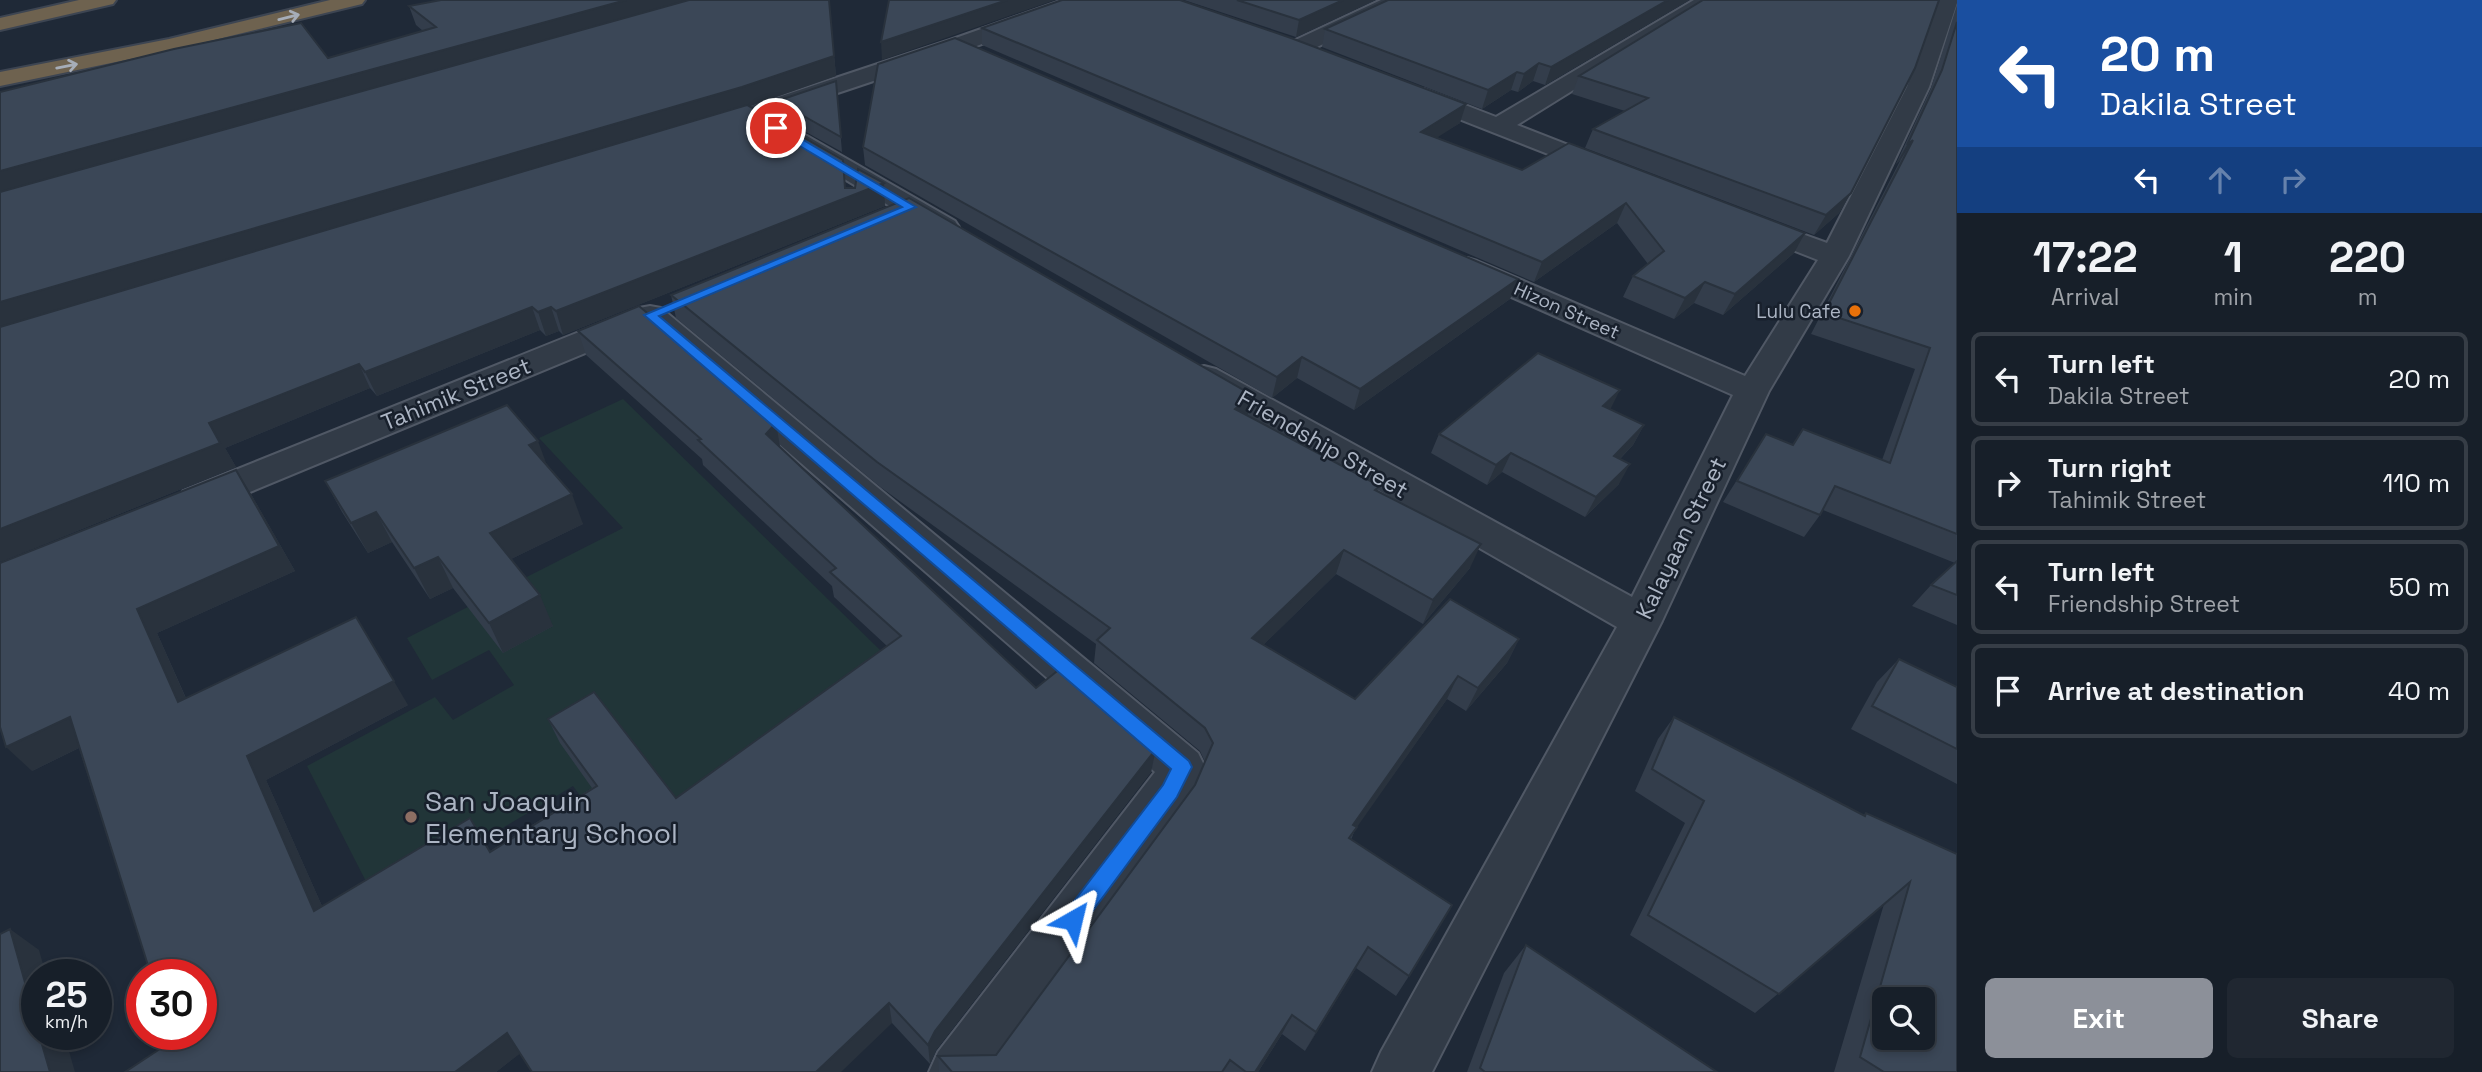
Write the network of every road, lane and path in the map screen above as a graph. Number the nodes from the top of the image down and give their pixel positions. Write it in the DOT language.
graph roads {
  1 [pos="40,0"];
  2 [pos="106,0"];
  3 [pos="355,0"];
  4 [pos="1082,0"];
  5 [pos="1397,0"];
  6 [pos="1708,0"];
  7 [pos="1948,0"];
  8 [pos="0,9"];
  9 [pos="0,24"];
  10 [pos="1271,39"];
  11 [pos="958,45"];
  12 [pos="1297,48"];
  13 [pos="1322,58"];
  14 [pos="996,62"];
  15 [pos="0,79"];
  16 [pos="1398,87"];
  17 [pos="754,115"];
  18 [pos="1498,126"];
  19 [pos="688,135"];
  20 [pos="1628,176"];
  21 [pos="911,207"];
  22 [pos="1731,216"];
  23 [pos="873,223"];
  24 [pos="971,242"];
  25 [pos="1835,256"];
  26 [pos="1445,257"];
  27 [pos="687,299"];
  28 [pos="650,315"];
  29 [pos="1174,359"];
  30 [pos="1752,391"];
  31 [pos="166,513"];
  32 [pos="1641,621"];
  33 [pos="958,1072"];
  34 [pos="1401,1072"];
  1 -- 8 [label="highway"];
  2 -- 9 [label="highway"];
  15 -- 3 [label="highway, one-way"];
  4 -- 11 [label="street"];
  5 -- 12 [label="street"];
  6 -- 18 [label="street"];
  7 -- 25 [label="street, Kalayaan Street"];
  10 -- 12 [label="street"];
  11 -- 14 [label="street"];
  11 -- 17 [label="street"];
  12 -- 13 [label="street"];
  16 -- 18 [label="street"];
  17 -- 19 [label="street"];
  17 -- 21 [label="street"];
  18 -- 20 [label="street"];
  21 -- 23 [label="street"];
  21 -- 24 [label="street"];
  22 -- 25 [label="street"];
  25 -- 30 [label="street, Kalayaan Street"];
  26 -- 30 [label="street, Hizon Street"];
  27 -- 28 [label="street, Tahimik Street"];
  28 -- 31 [label="street, Tahimik Street"];
  28 -- 33 [label="street"];
  29 -- 32 [label="street, Friendship Street"];
  30 -- 32 [label="street, Kalayaan Street"];
  32 -- 34 [label="street, Kalayaan Street"];
}
